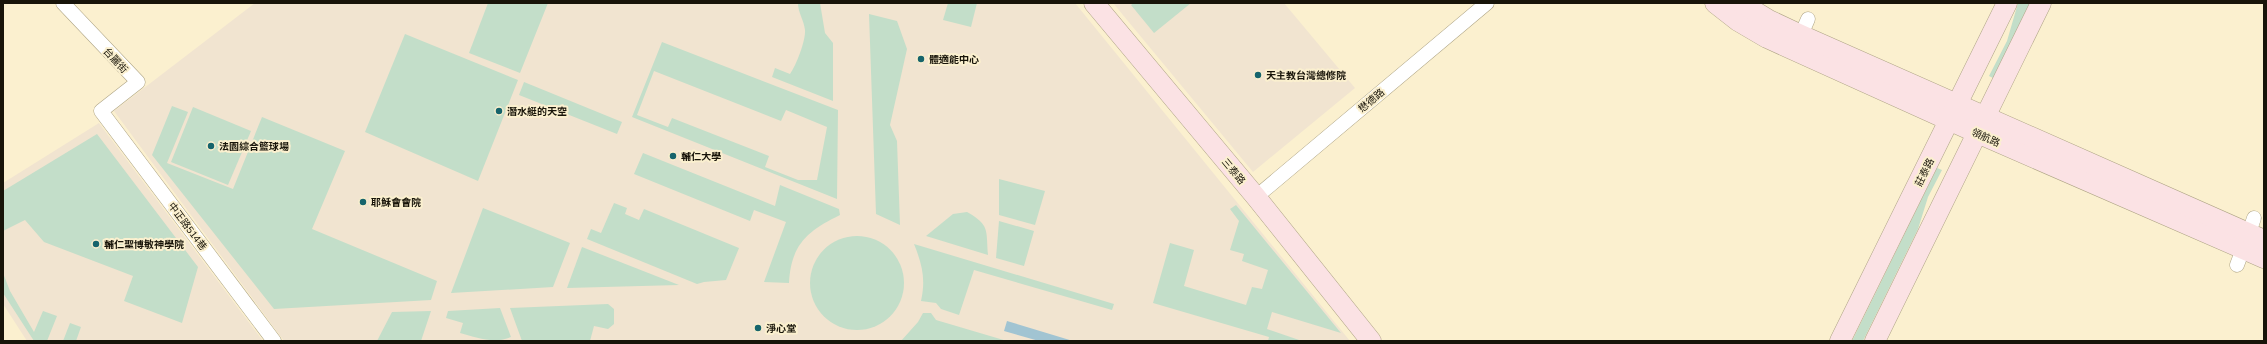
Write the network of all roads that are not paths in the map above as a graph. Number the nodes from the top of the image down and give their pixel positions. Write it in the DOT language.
graph roads {
  1 [pos="63,3"];
  2 [pos="1094,3"];
  3 [pos="1487,3"];
  4 [pos="1715,3"];
  5 [pos="1741,3"];
  6 [pos="2007,3"];
  7 [pos="2041,3"];
  8 [pos="101,112"];
  9 [pos="1953,113"];
  10 [pos="1981,125"];
  11 [pos="1256,197"];
  12 [pos="2250,241"];
  13 [pos="2264,258"];
  14 [pos="274,341"];
  15 [pos="1371,341"];
  16 [pos="1840,341"];
  17 [pos="1875,341"];
  1 -- 8 [label="street, 台麗街"];
  2 -- 11 [label="street, 三泰路"];
  3 -- 11 [label="street, 懋德路"];
  4 -- 9 [label="street, 領航路"];
  5 -- 9 [label="street, 領航路"];
  6 -- 9 [label="street, 莊泰路"];
  7 -- 10 [label="street"];
  8 -- 14 [label="street, 中正路514巷"];
  9 -- 10 [label="street, 領航路"];
  9 -- 16 [label="street, 莊泰路"];
  10 -- 12 [label="street, 領航路"];
  10 -- 17 [label="street"];
  11 -- 15 [label="street, 三泰路"];
  12 -- 13 [label="street, 領航路"];
}
